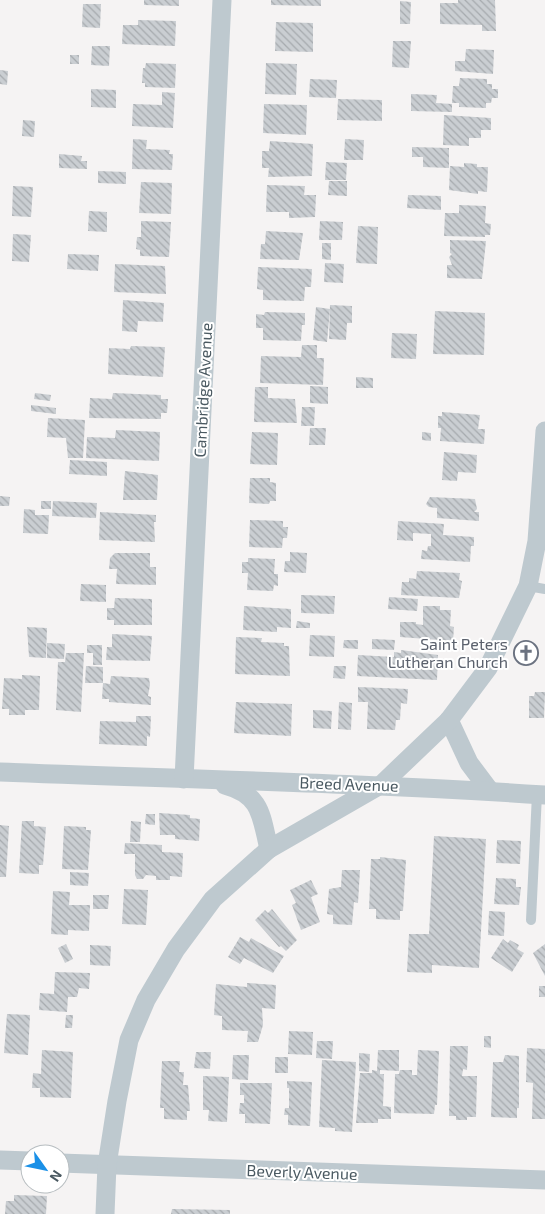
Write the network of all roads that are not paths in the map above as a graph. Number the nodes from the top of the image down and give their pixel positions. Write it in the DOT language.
graph roads {
  1 [pos="222,0"];
  2 [pos="545,431"];
  3 [pos="537,579"];
  4 [pos="449,720"];
  5 [pos="0,772"];
  6 [pos="184,779"];
  7 [pos="209,780"];
  8 [pos="382,784"];
  9 [pos="490,791"];
  10 [pos="541,794"];
  11 [pos="270,849"];
  12 [pos="531,920"];
  13 [pos="0,1160"];
  14 [pos="20,1161"];
  15 [pos="70,1163"];
  16 [pos="107,1165"];
  17 [pos="545,1180"];
  18 [pos="105,1214"];
  1 -- 6 [label="street, Cambridge Avenue"];
  2 -- 3 [label="street"];
  3 -- 4 [label="street"];
  4 -- 8 [label="street"];
  4 -- 9 [label="street"];
  5 -- 6 [label="street, Breed Avenue"];
  6 -- 7 [label="street, Breed Avenue"];
  7 -- 8 [label="street, Breed Avenue"];
  7 -- 11 [label="street, Breed Avenue"];
  8 -- 9 [label="street, Breed Avenue"];
  8 -- 11 [label="street"];
  9 -- 10 [label="street, Breed Avenue"];
  10 -- 12 [label="lane"];
  11 -- 16 [label="street"];
  13 -- 14 [label="street"];
  15 -- 16 [label="street, Beverly Avenue"];
  16 -- 17 [label="street, Beverly Avenue"];
  16 -- 18 [label="street"];
}
